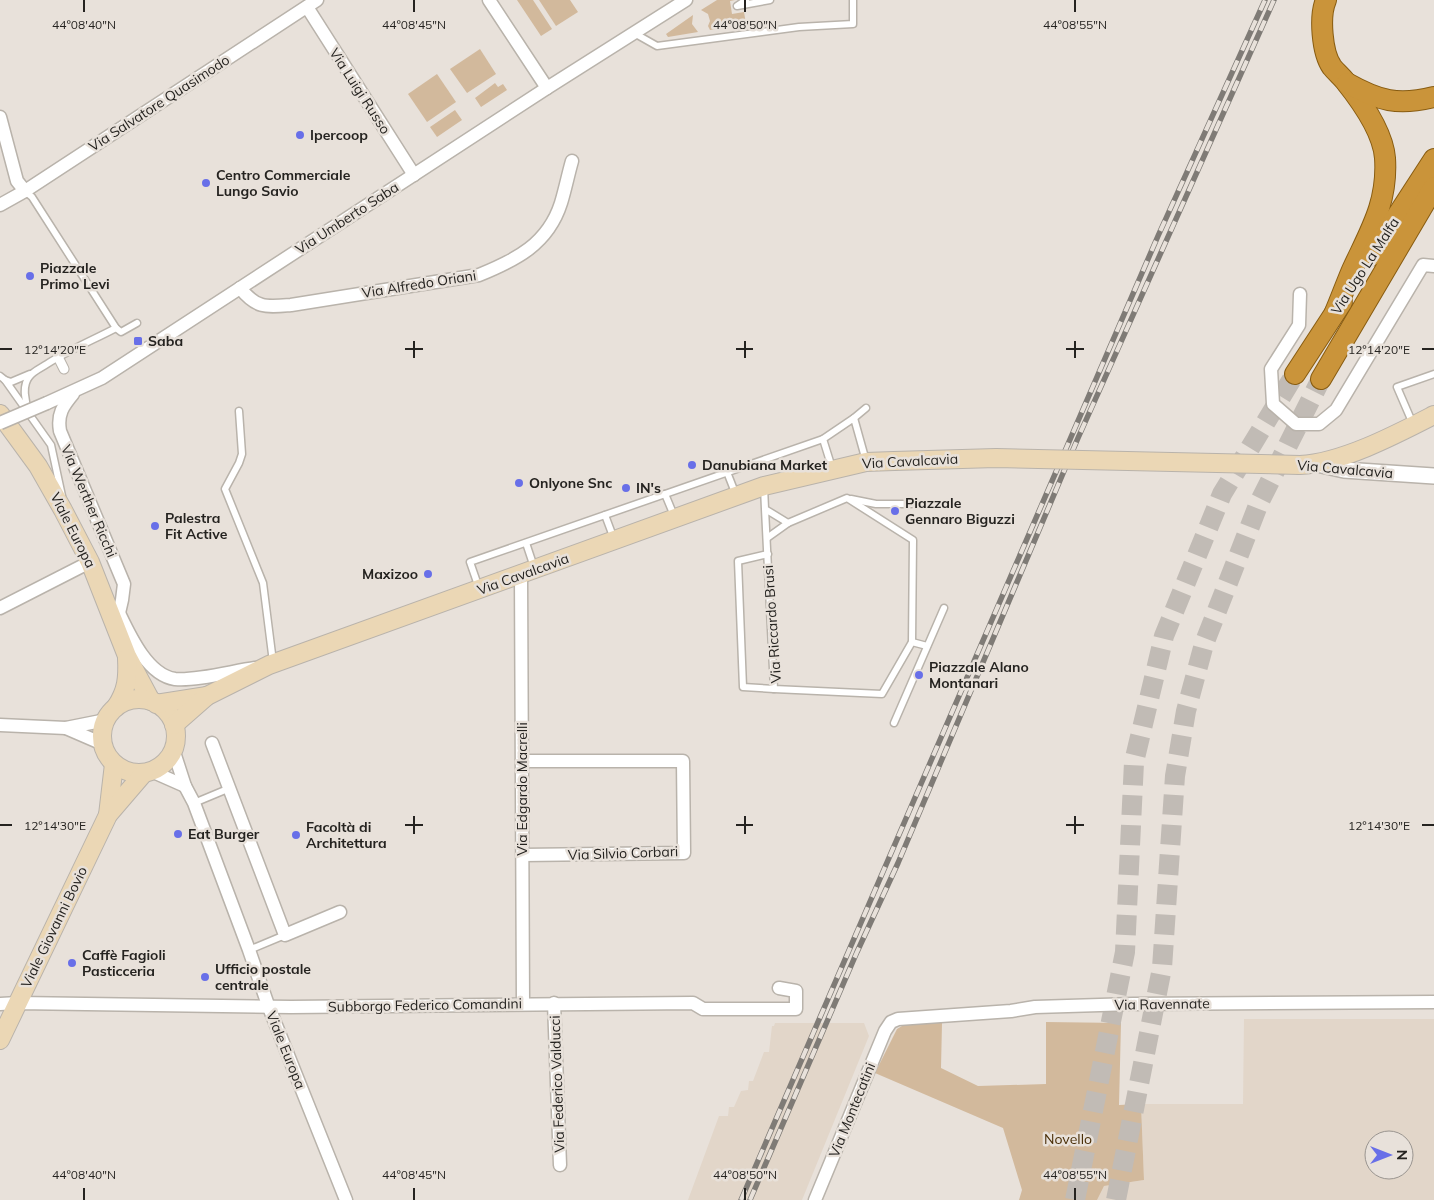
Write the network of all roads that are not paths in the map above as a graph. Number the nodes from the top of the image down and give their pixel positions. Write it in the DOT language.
graph roads {
  1 [pos="489,0"];
  2 [pos="686,0"];
  3 [pos="746,0"];
  4 [pos="770,0"];
  5 [pos="852,0"];
  6 [pos="1326,0"];
  7 [pos="312,3"];
  8 [pos="634,33"];
  9 [pos="1345,82"];
  10 [pos="547,88"];
  11 [pos="1434,97"];
  12 [pos="0,116"];
  13 [pos="1434,159"];
  14 [pos="572,161"];
  15 [pos="414,175"];
  16 [pos="1434,187"];
  17 [pos="25,191"];
  18 [pos="0,205"];
  19 [pos="1434,266"];
  20 [pos="240,288"];
  21 [pos="1300,294"];
  22 [pos="1335,312"];
  23 [pos="137,323"];
  24 [pos="116,328"];
  25 [pos="58,357"];
  26 [pos="64,369"];
  27 [pos="33,373"];
  28 [pos="1295,374"];
  29 [pos="1434,374"];
  30 [pos="2,378"];
  31 [pos="1321,379"];
  32 [pos="74,392"];
  33 [pos="866,408"];
  34 [pos="239,411"];
  35 [pos="0,414"];
  36 [pos="30,414"];
  37 [pos="1434,415"];
  38 [pos="854,418"];
  39 [pos="0,423"];
  40 [pos="1413,425"];
  41 [pos="823,439"];
  42 [pos="866,462"];
  43 [pos="1308,464"];
  44 [pos="832,469"];
  45 [pos="727,472"];
  46 [pos="1434,476"];
  47 [pos="764,486"];
  48 [pos="665,494"];
  49 [pos="736,496"];
  50 [pos="847,498"];
  51 [pos="911,504"];
  52 [pos="63,510"];
  53 [pos="765,510"];
  54 [pos="605,516"];
  55 [pos="675,519"];
  56 [pos="788,523"];
  57 [pos="767,538"];
  58 [pos="615,540"];
  59 [pos="526,543"];
  60 [pos="768,554"];
  61 [pos="90,562"];
  62 [pos="528,573"];
  63 [pos="480,590"];
  64 [pos="0,608"];
  65 [pos="944,608"];
  66 [pos="119,613"];
  67 [pos="912,642"];
  68 [pos="928,646"];
  69 [pos="127,656"];
  70 [pos="271,664"];
  71 [pos="774,689"];
  72 [pos="207,696"];
  73 [pos="153,702"];
  74 [pos="111,714"];
  75 [pos="894,723"];
  76 [pos="0,725"];
  77 [pos="174,725"];
  78 [pos="66,728"];
  79 [pos="212,743"];
  80 [pos="103,744"];
  81 [pos="173,749"];
  82 [pos="522,761"];
  83 [pos="114,764"];
  84 [pos="148,772"];
  85 [pos="185,786"];
  86 [pos="230,788"];
  87 [pos="194,803"];
  88 [pos="108,815"];
  89 [pos="522,856"];
  90 [pos="340,912"];
  91 [pos="285,935"];
  92 [pos="249,950"];
  93 [pos="779,988"];
  94 [pos="1434,1002"];
  95 [pos="18,1003"];
  96 [pos="554,1003"];
  97 [pos="0,1004"];
  98 [pos="523,1004"];
  99 [pos="268,1006"];
  100 [pos="891,1022"];
  101 [pos="0,1040"];
  102 [pos="560,1166"];
  103 [pos="346,1200"];
  104 [pos="815,1200"];
  1 -- 10 [label="street"];
  2 -- 8 [label="street, Via Umberto Saba"];
  3 -- 4 [label="lane"];
  5 -- 8 [label="lane"];
  6 -- 9 [label="highway"];
  7 -- 15 [label="street, Via Luigi Russo"];
  7 -- 17 [label="street, Via Salvatore Quasimodo"];
  8 -- 10 [label="street, Via Umberto Saba"];
  9 -- 11 [label="highway"];
  9 -- 22 [label="highway"];
  10 -- 15 [label="street, Via Umberto Saba"];
  12 -- 17 [label="street"];
  13 -- 22 [label="highway, Via Ugo La Malfa"];
  14 -- 20 [label="street, Via Alfredo Oriani"];
  15 -- 20 [label="street, Via Umberto Saba"];
  16 -- 31 [label="highway, Via Ugo La Malfa"];
  17 -- 18 [label="street, Via Salvatore Quasimodo"];
  17 -- 24 [label="lane"];
  19 -- 21 [label="street"];
  20 -- 32 [label="street, Via Umberto Saba"];
  22 -- 28 [label="highway, Via Ugo La Malfa"];
  23 -- 24 [label="lane"];
  24 -- 25 [label="lane"];
  25 -- 26 [label="street"];
  25 -- 27 [label="lane"];
  27 -- 30 [label="lane"];
  27 -- 36 [label="lane"];
  29 -- 40 [label="lane"];
  30 -- 36 [label="lane"];
  32 -- 39 [label="street, Via Umberto Saba, bridge"];
  32 -- 66 [label="street, Via Werther Ricchi"];
  33 -- 38 [label="lane"];
  34 -- 70 [label="lane"];
  35 -- 52 [label="main road, Viale Europa"];
  36 -- 52 [label="lane"];
  37 -- 40 [label="main road"];
  38 -- 41 [label="lane"];
  38 -- 42 [label="lane"];
  40 -- 43 [label="main road"];
  41 -- 44 [label="lane"];
  41 -- 45 [label="lane"];
  42 -- 43 [label="main road, Via Cavalcavia, bridge"];
  42 -- 44 [label="main road, Via Cavalcavia"];
  43 -- 46 [label="street, Via Cavalcavia"];
  44 -- 47 [label="main road, Via Cavalcavia"];
  45 -- 48 [label="lane"];
  45 -- 49 [label="lane"];
  47 -- 49 [label="main road, Via Cavalcavia"];
  47 -- 53 [label="lane, Via Riccardo Brusi"];
  48 -- 54 [label="lane"];
  48 -- 55 [label="lane"];
  49 -- 55 [label="main road, Via Cavalcavia"];
  50 -- 51 [label="lane"];
  50 -- 56 [label="lane"];
  50 -- 67 [label="lane, Via Riccardo Brusi"];
  52 -- 61 [label="main road, Viale Europa"];
  53 -- 56 [label="lane"];
  53 -- 57 [label="lane, Via Riccardo Brusi"];
  54 -- 58 [label="lane"];
  54 -- 59 [label="lane"];
  55 -- 58 [label="main road, Via Cavalcavia"];
  56 -- 57 [label="lane"];
  57 -- 60 [label="lane, Via Riccardo Brusi"];
  58 -- 62 [label="main road, Via Cavalcavia"];
  59 -- 62 [label="lane"];
  59 -- 63 [label="lane"];
  60 -- 71 [label="lane, Via Riccardo Brusi"];
  60 -- 71 [label="lane"];
  61 -- 64 [label="street"];
  61 -- 66 [label="street, Via Cavalcavia"];
  61 -- 69 [label="main road, Viale Europa"];
  62 -- 63 [label="main road, Via Cavalcavia"];
  62 -- 82 [label="street, Via Edgardo Macrelli"];
  63 -- 70 [label="main road, Via Cavalcavia"];
  65 -- 68 [label="lane"];
  66 -- 70 [label="street, Via Cavalcavia"];
  67 -- 68 [label="lane"];
  67 -- 71 [label="lane, Via Riccardo Brusi"];
  68 -- 75 [label="lane"];
  69 -- 73 [label="main road, Viale Europa"];
  69 -- 74 [label="main road, Viale Europa"];
  70 -- 72 [label="main road, Via Cavalcavia"];
  72 -- 73 [label="main road, Via Cavalcavia"];
  72 -- 77 [label="main road, Via Cavalcavia"];
  73 -- 74 [label="main road"];
  73 -- 77 [label="main road"];
  74 -- 78 [label="street"];
  74 -- 80 [label="main road"];
  76 -- 78 [label="street"];
  77 -- 81 [label="main road"];
  78 -- 80 [label="street"];
  79 -- 86 [label="street"];
  80 -- 83 [label="main road"];
  81 -- 84 [label="main road"];
  81 -- 85 [label="street, Viale Europa"];
  82 -- 89 [label="street, Via Edgardo Macrelli"];
  82 -- 89 [label="street, Via Silvio Corbari"];
  83 -- 84 [label="main road"];
  83 -- 88 [label="main road, Viale Giovanni Bovio"];
  84 -- 85 [label="street"];
  84 -- 88 [label="main road, Viale Giovanni Bovio"];
  85 -- 87 [label="street, Viale Europa"];
  86 -- 87 [label="lane"];
  86 -- 91 [label="street"];
  87 -- 92 [label="street, Viale Europa"];
  88 -- 95 [label="main road, Viale Giovanni Bovio"];
  89 -- 98 [label="street, Via Edgardo Macrelli"];
  90 -- 91 [label="street"];
  91 -- 92 [label="lane"];
  92 -- 99 [label="street, Viale Europa"];
  93 -- 96 [label="street, Subborgo Federico Comandini"];
  94 -- 100 [label="street, Via Ravennate"];
  95 -- 97 [label="street, Subborgo Federico Comandini"];
  95 -- 99 [label="street, Subborgo Federico Comandini"];
  95 -- 101 [label="main road, Viale Giovanni Bovio"];
  96 -- 98 [label="street, Subborgo Federico Comandini"];
  96 -- 102 [label="street, Via Federico Valducci"];
  98 -- 99 [label="street, Subborgo Federico Comandini"];
  99 -- 103 [label="street, Viale Europa"];
  100 -- 104 [label="street, Via Montecatini"];
}
